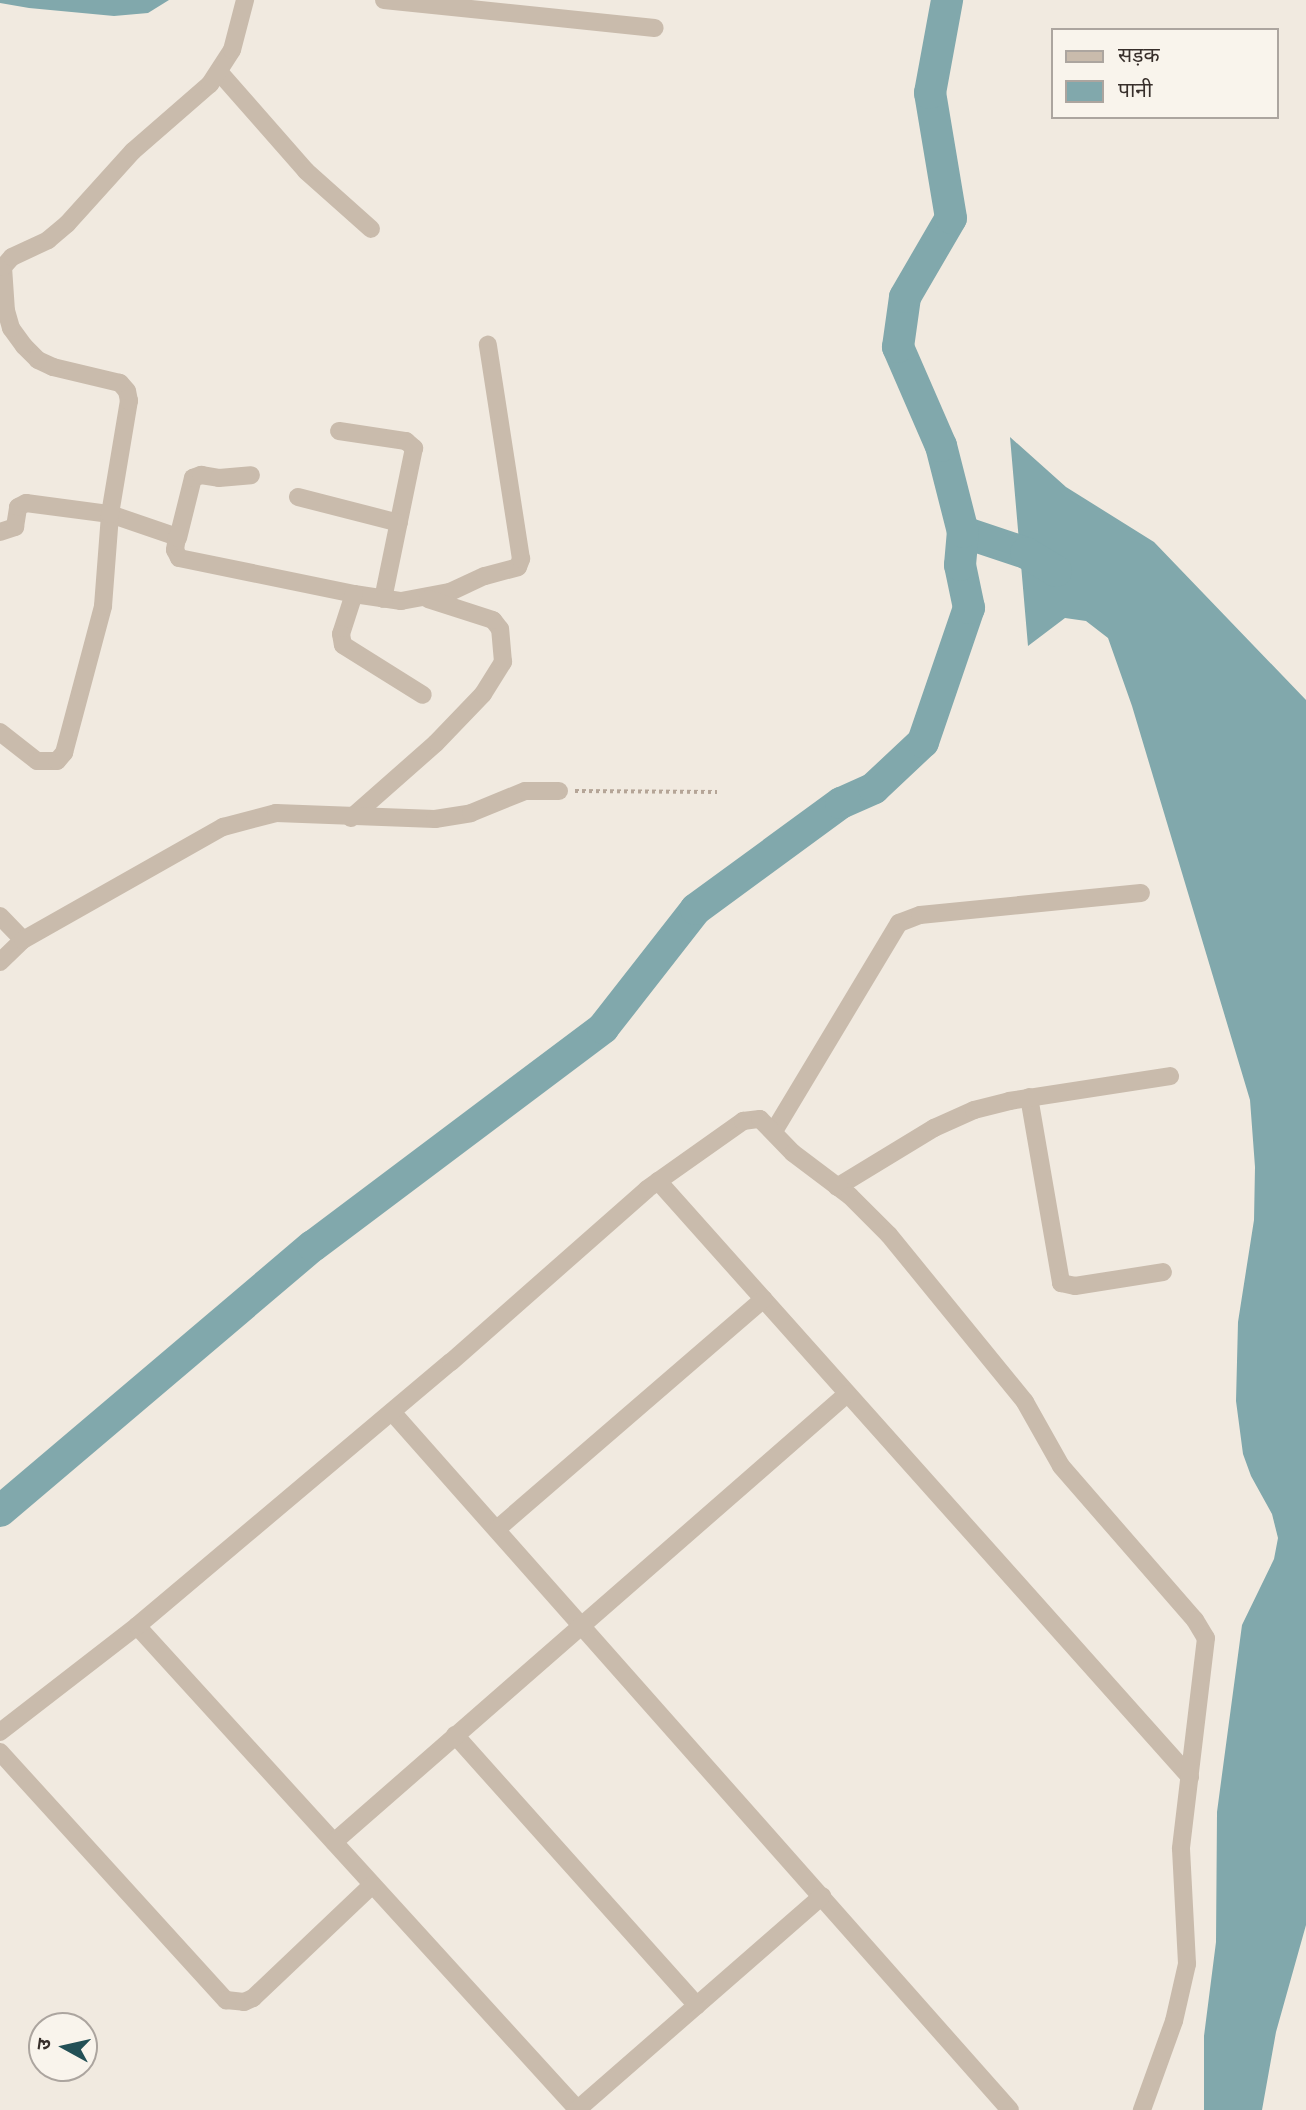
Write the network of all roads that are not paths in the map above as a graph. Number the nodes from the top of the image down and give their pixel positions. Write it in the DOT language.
graph roads {
  1 [pos="245,0"];
  2 [pos="384,0"];
  3 [pos="655,28"];
  4 [pos="220,73"];
  5 [pos="371,229"];
  6 [pos="488,345"];
  7 [pos="339,431"];
  8 [pos="251,475"];
  9 [pos="298,497"];
  10 [pos="110,514"];
  11 [pos="399,523"];
  12 [pos="0,532"];
  13 [pos="178,538"];
  14 [pos="354,594"];
  15 [pos="425,598"];
  16 [pos="383,599"];
  17 [pos="424,695"];
  18 [pos="0,732"];
  19 [pos="559,791"];
  20 [pos="351,818"];
  21 [pos="1141,893"];
  22 [pos="0,916"];
  23 [pos="23,940"];
  24 [pos="0,962"];
  25 [pos="1170,1076"];
  26 [pos="1029,1097"];
  27 [pos="774,1131"];
  28 [pos="658,1181"];
  29 [pos="837,1187"];
  30 [pos="1163,1272"];
  31 [pos="763,1299"];
  32 [pos="847,1394"];
  33 [pos="392,1412"];
  34 [pos="498,1529"];
  35 [pos="582,1623"];
  36 [pos="137,1626"];
  37 [pos="0,1732"];
  38 [pos="455,1735"];
  39 [pos="0,1752"];
  40 [pos="1190,1777"];
  41 [pos="334,1842"];
  42 [pos="372,1885"];
  43 [pos="822,1896"];
  44 [pos="697,2006"];
  45 [pos="578,2110"];
  46 [pos="1010,2110"];
  47 [pos="1142,2110"];
  1 -- 4 [label="street"];
  2 -- 3 [label="street"];
  4 -- 5 [label="street"];
  4 -- 10 [label="street"];
  6 -- 15 [label="street"];
  7 -- 11 [label="street"];
  8 -- 13 [label="street"];
  9 -- 11 [label="street"];
  10 -- 12 [label="street"];
  10 -- 13 [label="street"];
  10 -- 18 [label="street"];
  11 -- 16 [label="street"];
  13 -- 14 [label="street"];
  14 -- 16 [label="street"];
  14 -- 17 [label="street"];
  15 -- 16 [label="street"];
  15 -- 20 [label="street"];
  19 -- 20 [label="street"];
  20 -- 23 [label="street"];
  21 -- 27 [label="street"];
  22 -- 23 [label="street"];
  23 -- 24 [label="street"];
  25 -- 26 [label="street"];
  26 -- 29 [label="street"];
  26 -- 30 [label="street"];
  27 -- 28 [label="street"];
  27 -- 29 [label="street"];
  28 -- 31 [label="street"];
  28 -- 33 [label="street"];
  29 -- 40 [label="street"];
  31 -- 32 [label="street"];
  31 -- 34 [label="street"];
  32 -- 35 [label="street"];
  32 -- 40 [label="street"];
  33 -- 34 [label="street"];
  33 -- 36 [label="street"];
  34 -- 35 [label="street"];
  35 -- 38 [label="street"];
  35 -- 43 [label="street"];
  36 -- 37 [label="street"];
  36 -- 41 [label="street"];
  38 -- 41 [label="street"];
  38 -- 44 [label="street"];
  39 -- 42 [label="street"];
  40 -- 47 [label="street"];
  41 -- 42 [label="street"];
  42 -- 45 [label="street"];
  43 -- 44 [label="street"];
  43 -- 46 [label="street"];
  44 -- 45 [label="street"];
}
